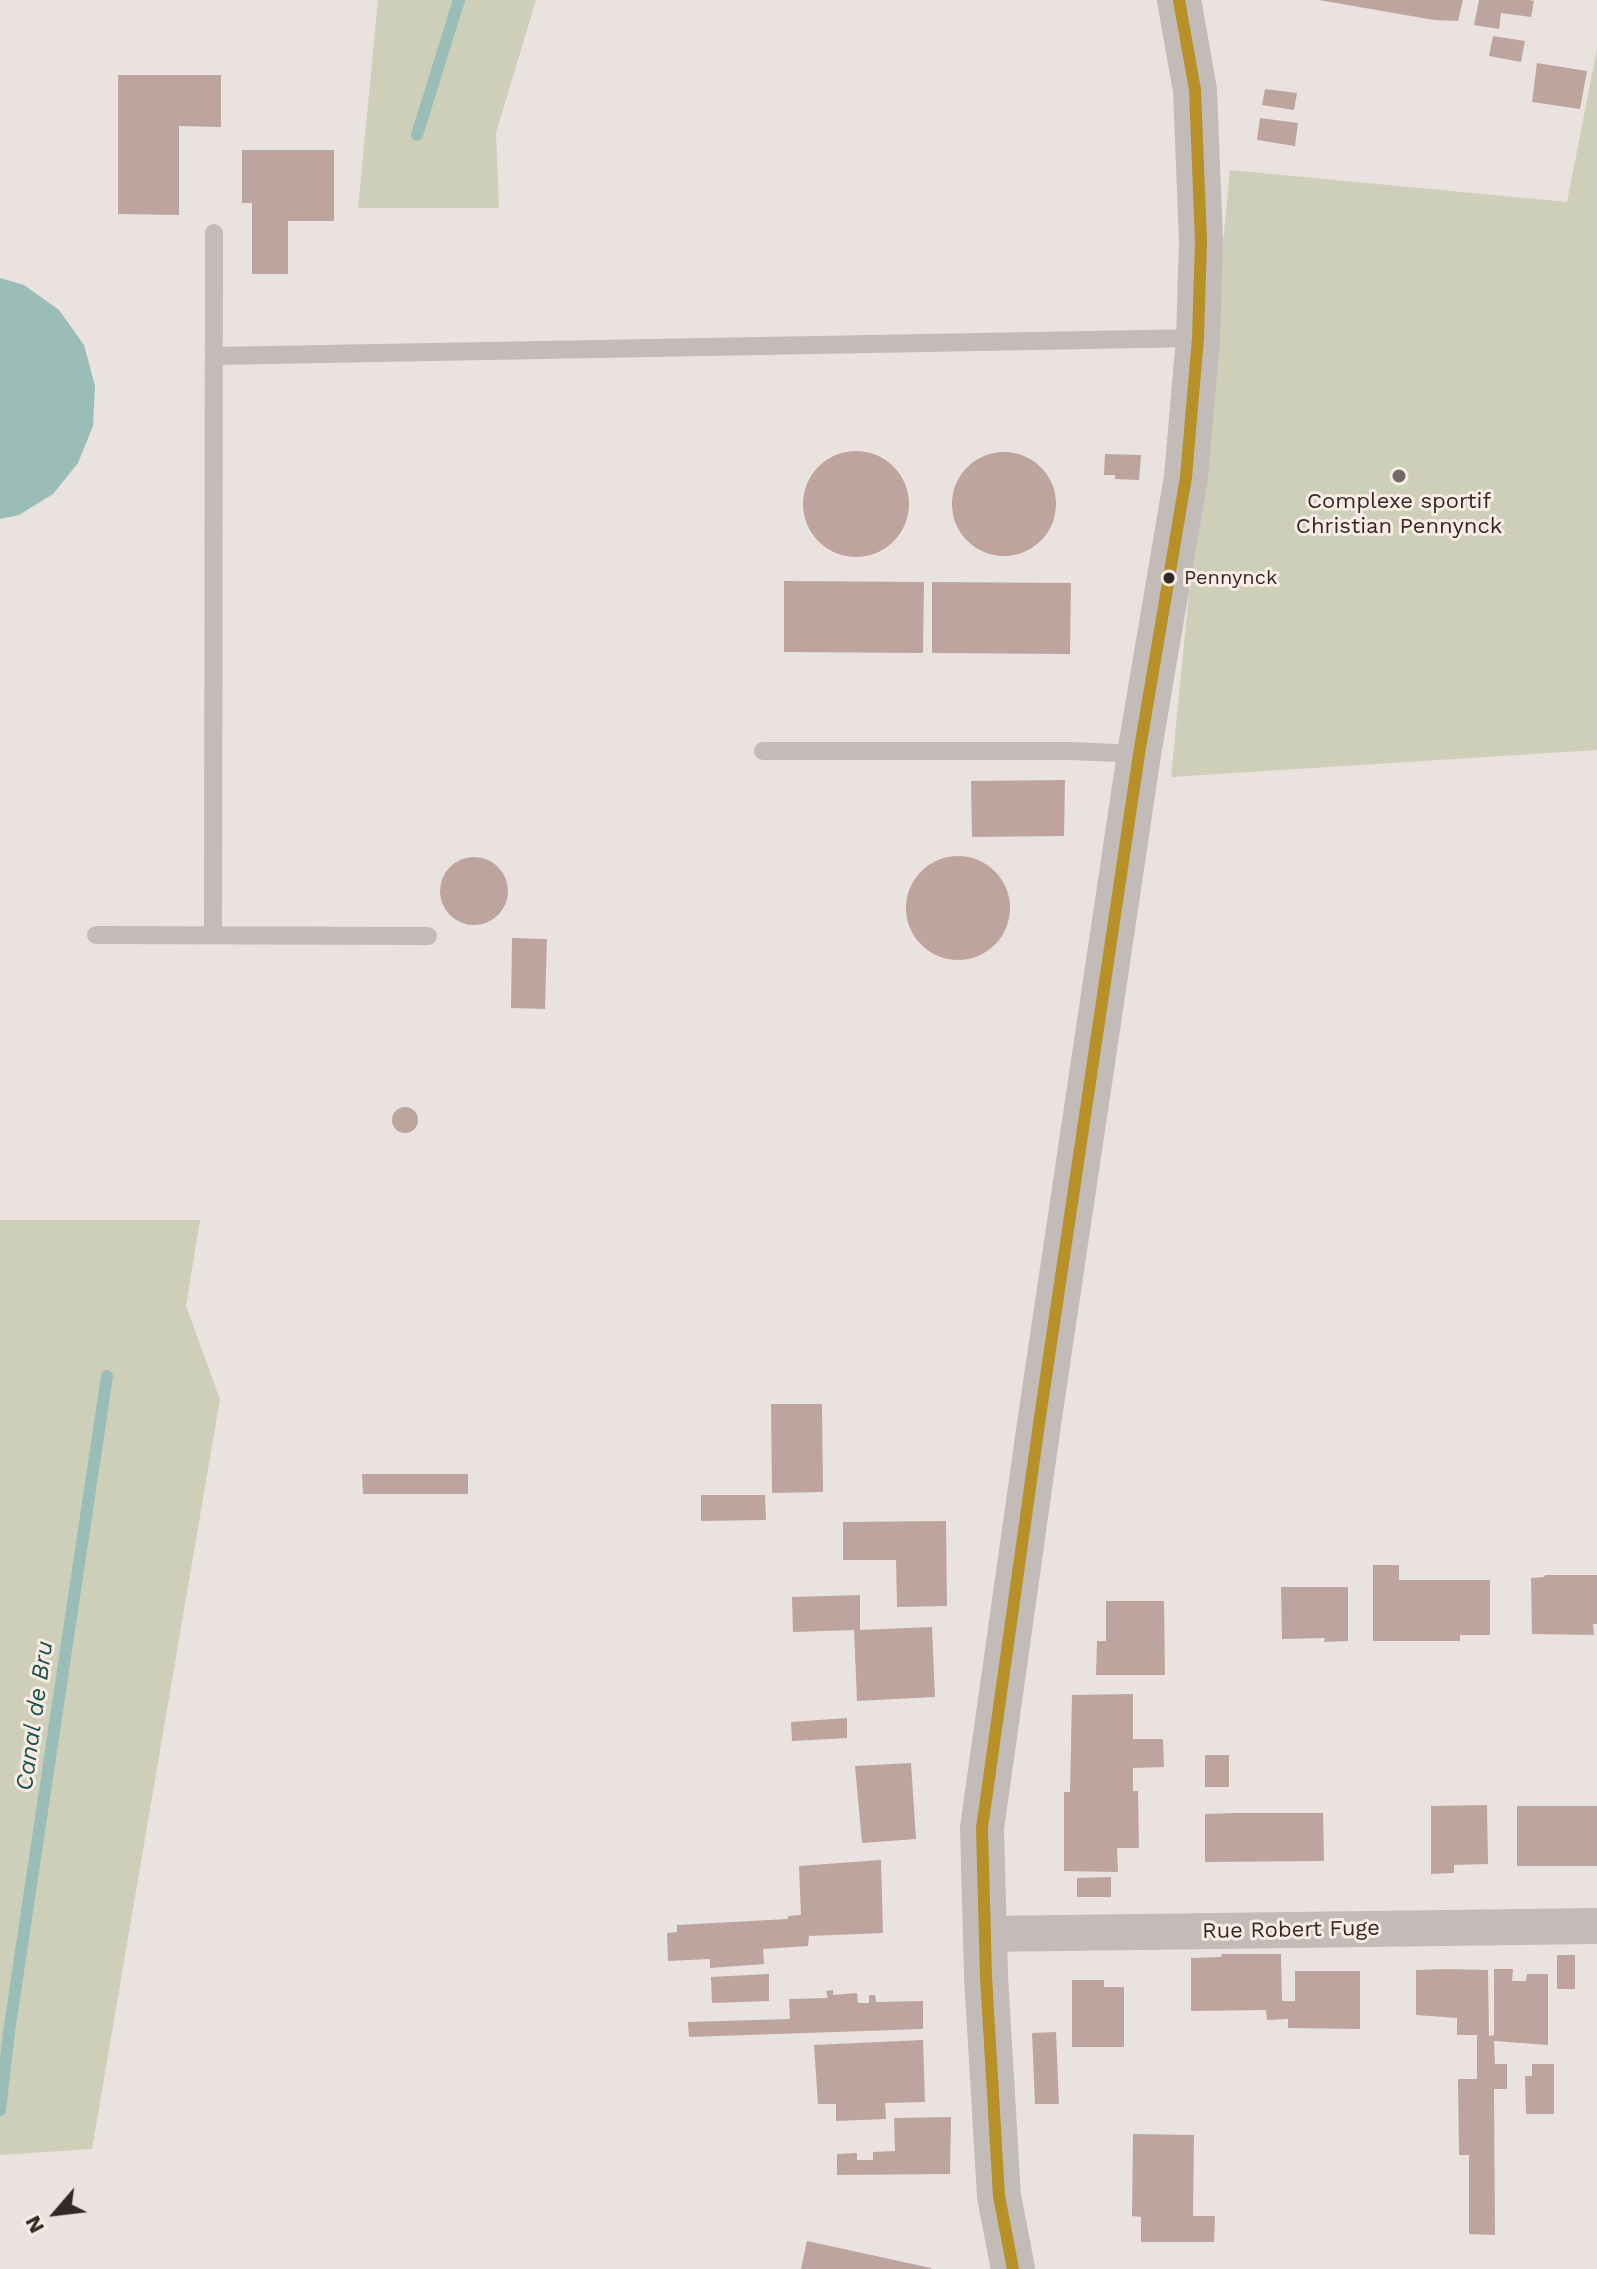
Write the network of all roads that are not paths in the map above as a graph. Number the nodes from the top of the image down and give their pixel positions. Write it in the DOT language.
graph roads {
  1 [pos="1179,0"];
  2 [pos="214,233"];
  3 [pos="1198,338"];
  4 [pos="214,356"];
  5 [pos="763,751"];
  6 [pos="1139,754"];
  7 [pos="96,935"];
  8 [pos="213,935"];
  9 [pos="428,936"];
  10 [pos="1597,1926"];
  11 [pos="985,1934"];
  12 [pos="1013,2269"];
  1 -- 3 [label="street"];
  2 -- 4 [label="lane"];
  3 -- 4 [label="lane"];
  3 -- 6 [label="street"];
  4 -- 8 [label="lane"];
  5 -- 6 [label="lane"];
  6 -- 11 [label="street"];
  7 -- 8 [label="lane"];
  8 -- 9 [label="lane"];
  10 -- 11 [label="street, Rue Robert Fuge"];
  11 -- 12 [label="street"];
}
